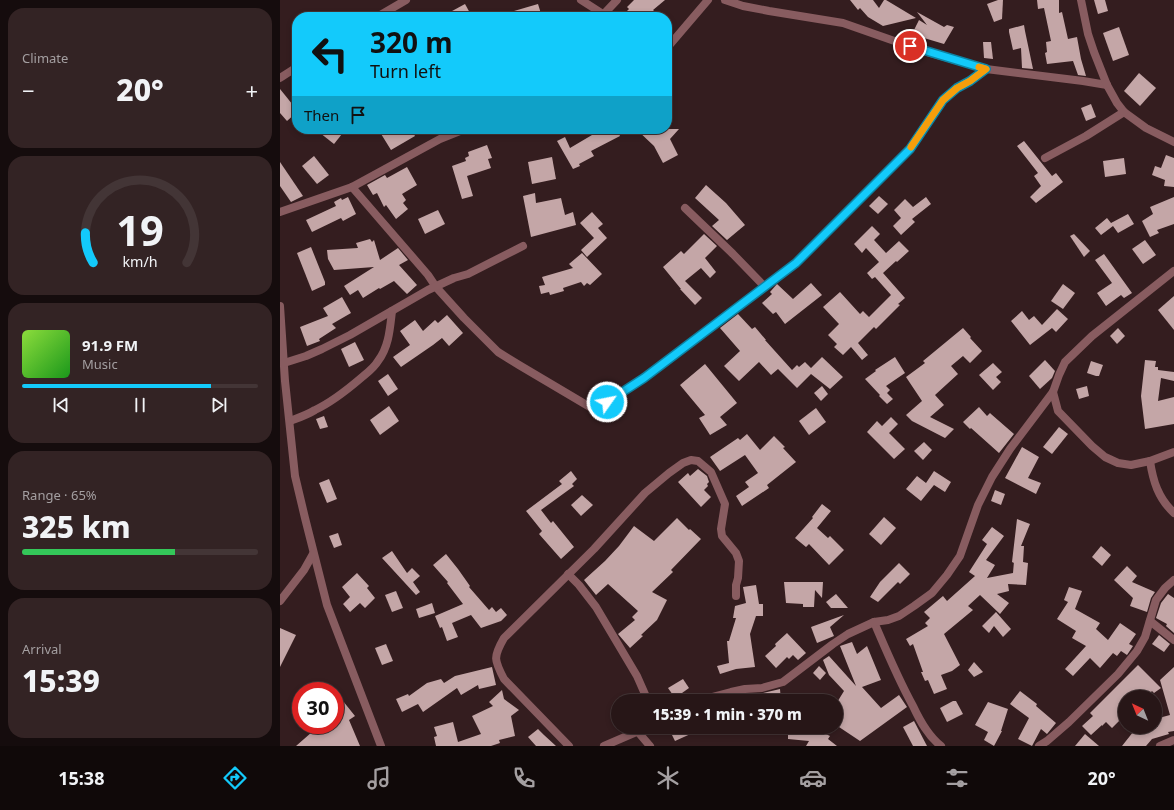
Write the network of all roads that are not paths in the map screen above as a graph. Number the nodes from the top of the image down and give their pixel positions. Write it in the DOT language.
graph roads {
  1 [pos="406,0"];
  2 [pos="581,0"];
  3 [pos="617,0"];
  4 [pos="708,0"];
  5 [pos="725,0"];
  6 [pos="1081,0"];
  7 [pos="386,12"];
  8 [pos="598,12"];
  9 [pos="605,12"];
  10 [pos="672,42"];
  11 [pos="986,69"];
  12 [pos="292,70"];
  13 [pos="280,78"];
  14 [pos="1107,85"];
  15 [pos="1124,112"];
  16 [pos="452,134"];
  17 [pos="1174,142"];
  18 [pos="1045,158"];
  19 [pos="352,187"];
  20 [pos="685,208"];
  21 [pos="280,212"];
  22 [pos="523,246"];
  23 [pos="1174,271"];
  24 [pos="436,287"];
  25 [pos="764,287"];
  26 [pos="280,306"];
  27 [pos="392,311"];
  28 [pos="284,363"];
  29 [pos="1053,392"];
  30 [pos="290,421"];
  31 [pos="1174,452"];
  32 [pos="1150,461"];
  33 [pos="1174,513"];
  34 [pos="313,554"];
  35 [pos="568,574"];
  36 [pos="1174,580"];
  37 [pos="736,596"];
  38 [pos="280,602"];
  39 [pos="874,622"];
  40 [pos="1150,622"];
  41 [pos="1174,640"];
  42 [pos="645,694"];
  43 [pos="723,694"];
  44 [pos="633,734"];
  45 [pos="640,734"];
  46 [pos="1174,740"];
  47 [pos="381,746"];
  48 [pos="569,746"];
  49 [pos="604,746"];
  50 [pos="650,746"];
  51 [pos="941,746"];
  52 [pos="1039,746"];
  53 [pos="1160,746"];
  1 -- 7 [label="street"];
  2 -- 8 [label="street"];
  3 -- 9 [label="street"];
  4 -- 10 [label="street"];
  5 -- 11 [label="street"];
  6 -- 14 [label="street"];
  11 -- 14 [label="street"];
  11 -- 25 [label="street"];
  12 -- 13 [label="street"];
  14 -- 15 [label="street"];
  15 -- 17 [label="street"];
  15 -- 18 [label="street"];
  16 -- 19 [label="street"];
  19 -- 21 [label="street"];
  19 -- 24 [label="street"];
  20 -- 25 [label="street"];
  22 -- 24 [label="street"];
  23 -- 29 [label="street"];
  24 -- 25 [label="street"];
  24 -- 27 [label="street"];
  26 -- 28 [label="street"];
  27 -- 28 [label="street"];
  27 -- 30 [label="street"];
  28 -- 30 [label="street"];
  29 -- 32 [label="street"];
  29 -- 39 [label="street"];
  30 -- 34 [label="street"];
  31 -- 32 [label="street"];
  32 -- 33 [label="street"];
  34 -- 38 [label="street"];
  34 -- 47 [label="street"];
  35 -- 37 [label="street"];
  35 -- 42 [label="street"];
  35 -- 48 [label="street"];
  36 -- 40 [label="street"];
  39 -- 43 [label="street"];
  39 -- 51 [label="street"];
  40 -- 41 [label="street"];
  40 -- 52 [label="street"];
  44 -- 49 [label="street"];
  45 -- 50 [label="street"];
  46 -- 53 [label="street"];
}
